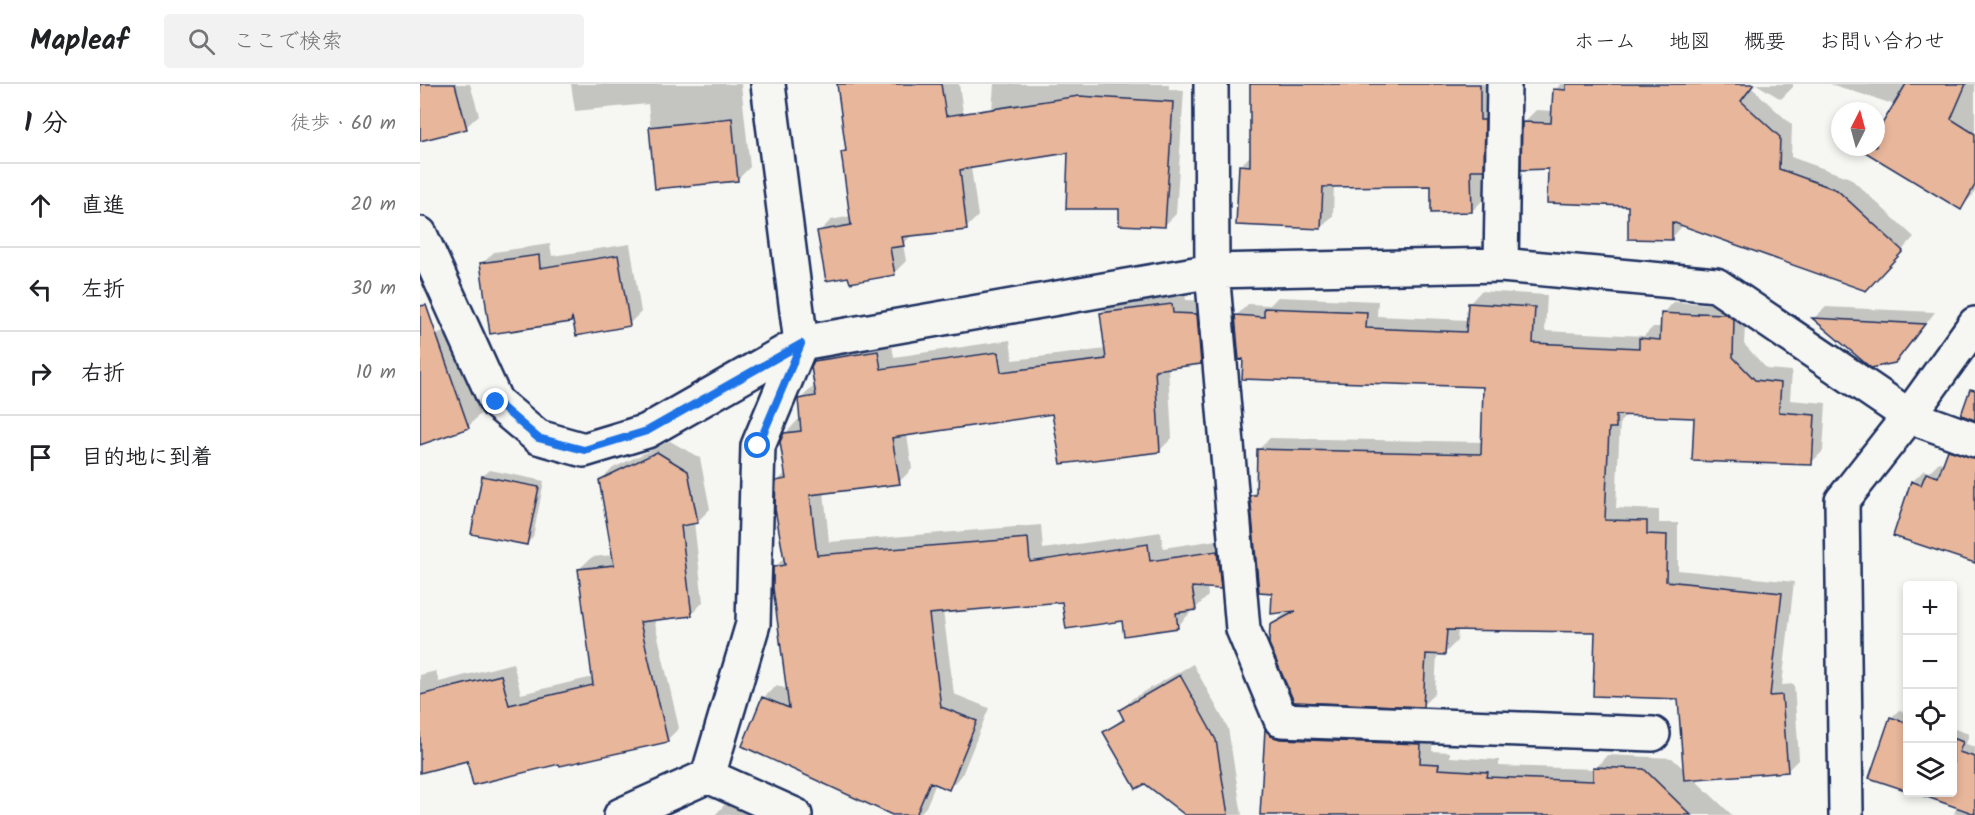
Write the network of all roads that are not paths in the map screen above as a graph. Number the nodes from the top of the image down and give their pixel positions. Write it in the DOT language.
graph roads {
  1 [pos="768,84"];
  2 [pos="1211,84"];
  3 [pos="1504,84"];
  4 [pos="420,234"];
  5 [pos="1501,265"];
  6 [pos="1212,270"];
  7 [pos="1975,324"];
  8 [pos="801,344"];
  9 [pos="1909,416"];
  10 [pos="1975,440"];
  11 [pos="1653,734"];
  12 [pos="708,776"];
  13 [pos="621,815"];
  14 [pos="795,815"];
  15 [pos="1846,815"];
  1 -- 8 [label="street"];
  2 -- 6 [label="street"];
  3 -- 5 [label="street"];
  4 -- 8 [label="street"];
  5 -- 6 [label="street"];
  5 -- 9 [label="street"];
  6 -- 8 [label="street"];
  6 -- 11 [label="street"];
  7 -- 9 [label="street"];
  8 -- 12 [label="street"];
  9 -- 10 [label="street"];
  9 -- 15 [label="street"];
  12 -- 13 [label="street"];
  12 -- 14 [label="street"];
}
